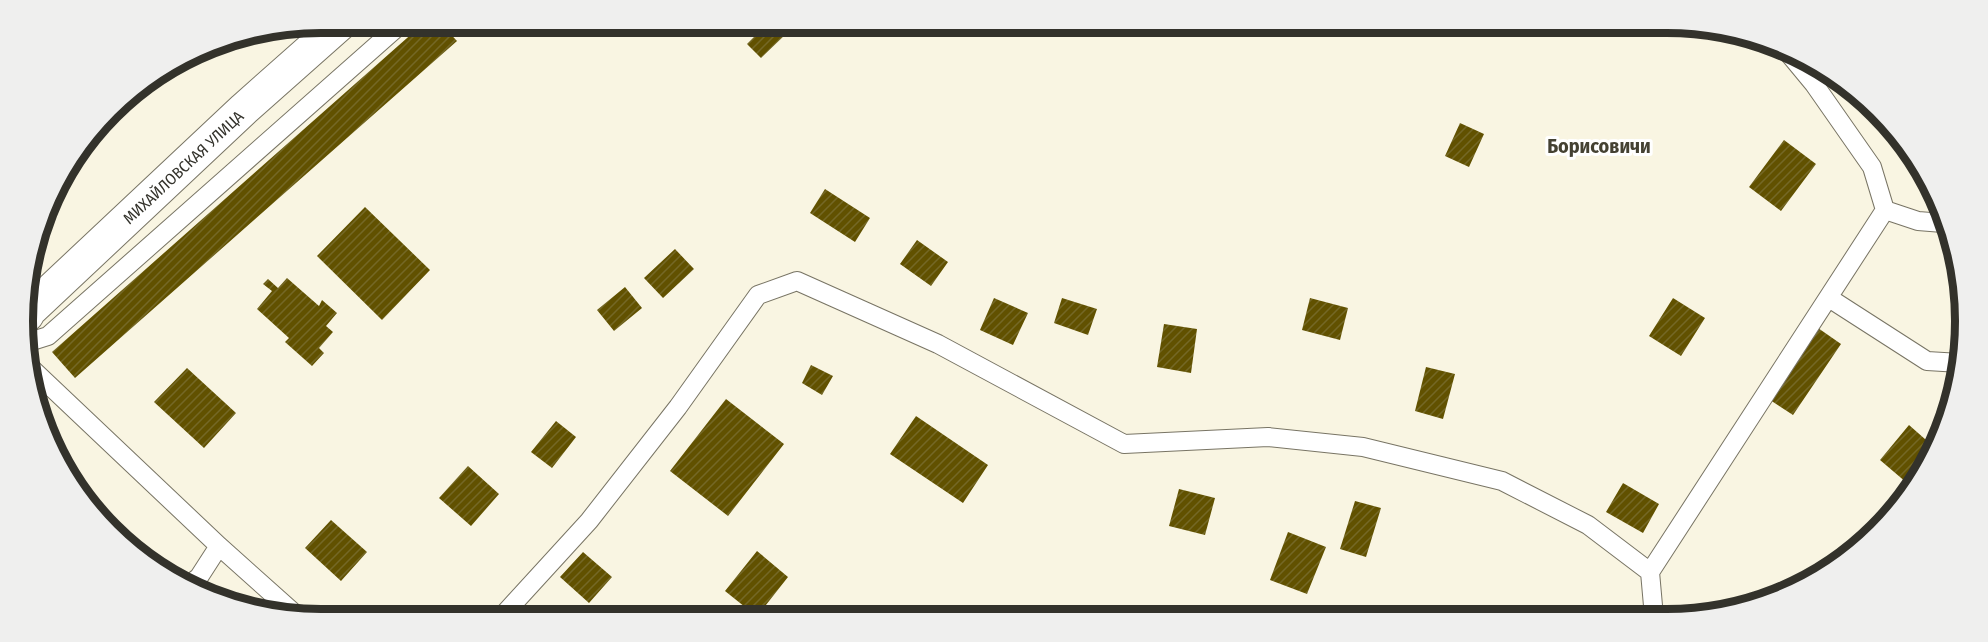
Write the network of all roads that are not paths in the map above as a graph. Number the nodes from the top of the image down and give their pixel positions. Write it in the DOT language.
graph roads {
  1 [pos="330,33"];
  2 [pos="391,33"];
  3 [pos="1799,65"];
  4 [pos="1885,210"];
  5 [pos="1938,223"];
  6 [pos="1829,298"];
  7 [pos="34,308"];
  8 [pos="34,340"];
  9 [pos="1952,363"];
  10 [pos="39,375"];
  11 [pos="219,546"];
  12 [pos="1650,572"];
  13 [pos="196,580"];
  14 [pos="287,607"];
  15 [pos="509,609"];
  16 [pos="1653,609"];
  1 -- 7 [label="street, МИХАЙЛОВСКАЯ УЛИЦА"];
  2 -- 8 [label="lane"];
  3 -- 4 [label="lane"];
  4 -- 5 [label="lane"];
  4 -- 6 [label="lane"];
  6 -- 9 [label="lane"];
  6 -- 12 [label="lane"];
  10 -- 11 [label="lane"];
  11 -- 13 [label="lane"];
  11 -- 14 [label="lane"];
  12 -- 15 [label="lane"];
  12 -- 16 [label="lane"];
}
